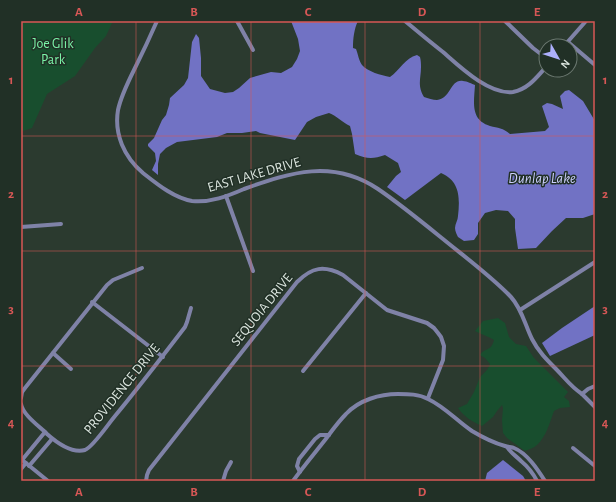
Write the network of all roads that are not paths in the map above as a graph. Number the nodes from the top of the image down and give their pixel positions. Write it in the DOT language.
graph roads {
  1 [pos="157,21"];
  2 [pos="237,21"];
  3 [pos="405,21"];
  4 [pos="505,21"];
  5 [pos="586,21"];
  6 [pos="571,38"];
  7 [pos="252,50"];
  8 [pos="578,51"];
  9 [pos="538,52"];
  10 [pos="595,65"];
  11 [pos="538,76"];
  12 [pos="226,196"];
  13 [pos="61,224"];
  14 [pos="21,227"];
  15 [pos="595,262"];
  16 [pos="142,268"];
  17 [pos="254,271"];
  18 [pos="366,293"];
  19 [pos="92,302"];
  20 [pos="191,308"];
  21 [pos="520,310"];
  22 [pos="53,353"];
  23 [pos="162,356"];
  24 [pos="71,369"];
  25 [pos="303,371"];
  26 [pos="595,386"];
  27 [pos="582,394"];
  28 [pos="21,398"];
  29 [pos="428,398"];
  30 [pos="21,404"];
  31 [pos="595,407"];
  32 [pos="45,432"];
  33 [pos="329,434"];
  34 [pos="52,438"];
  35 [pos="507,447"];
  36 [pos="573,448"];
  37 [pos="21,459"];
  38 [pos="231,462"];
  39 [pos="28,464"];
  40 [pos="595,466"];
  41 [pos="21,469"];
  42 [pos="300,472"];
  43 [pos="48,481"];
  44 [pos="146,481"];
  45 [pos="223,481"];
  46 [pos="293,481"];
  47 [pos="537,481"];
  48 [pos="545,481"];
  1 -- 12 [label="street, EAST LAKE DRIVE"];
  2 -- 7 [label="street"];
  3 -- 11 [label="street"];
  4 -- 9 [label="street"];
  5 -- 6 [label="street"];
  8 -- 10 [label="street"];
  12 -- 17 [label="street"];
  12 -- 21 [label="street, EAST LAKE DRIVE"];
  13 -- 14 [label="street"];
  15 -- 21 [label="street"];
  16 -- 19 [label="street"];
  18 -- 25 [label="street"];
  18 -- 29 [label="street, SEQUOIA DRIVE"];
  18 -- 44 [label="street, SEQUOIA DRIVE"];
  19 -- 22 [label="street"];
  19 -- 23 [label="street"];
  20 -- 23 [label="street, PROVIDENCE DRIVE"];
  21 -- 27 [label="street, EAST LAKE DRIVE"];
  22 -- 24 [label="street"];
  22 -- 28 [label="street"];
  23 -- 34 [label="street, PROVIDENCE DRIVE"];
  26 -- 27 [label="street"];
  27 -- 31 [label="street, EAST LAKE DRIVE"];
  29 -- 33 [label="street"];
  29 -- 35 [label="street"];
  30 -- 32 [label="street"];
  32 -- 34 [label="street"];
  32 -- 37 [label="street"];
  33 -- 42 [label="street"];
  33 -- 42 [label="street"];
  34 -- 39 [label="street"];
  35 -- 47 [label="street"];
  35 -- 48 [label="street"];
  36 -- 40 [label="street"];
  37 -- 39 [label="street"];
  38 -- 45 [label="street"];
  39 -- 41 [label="street"];
  39 -- 43 [label="street"];
  42 -- 46 [label="street"];
}
